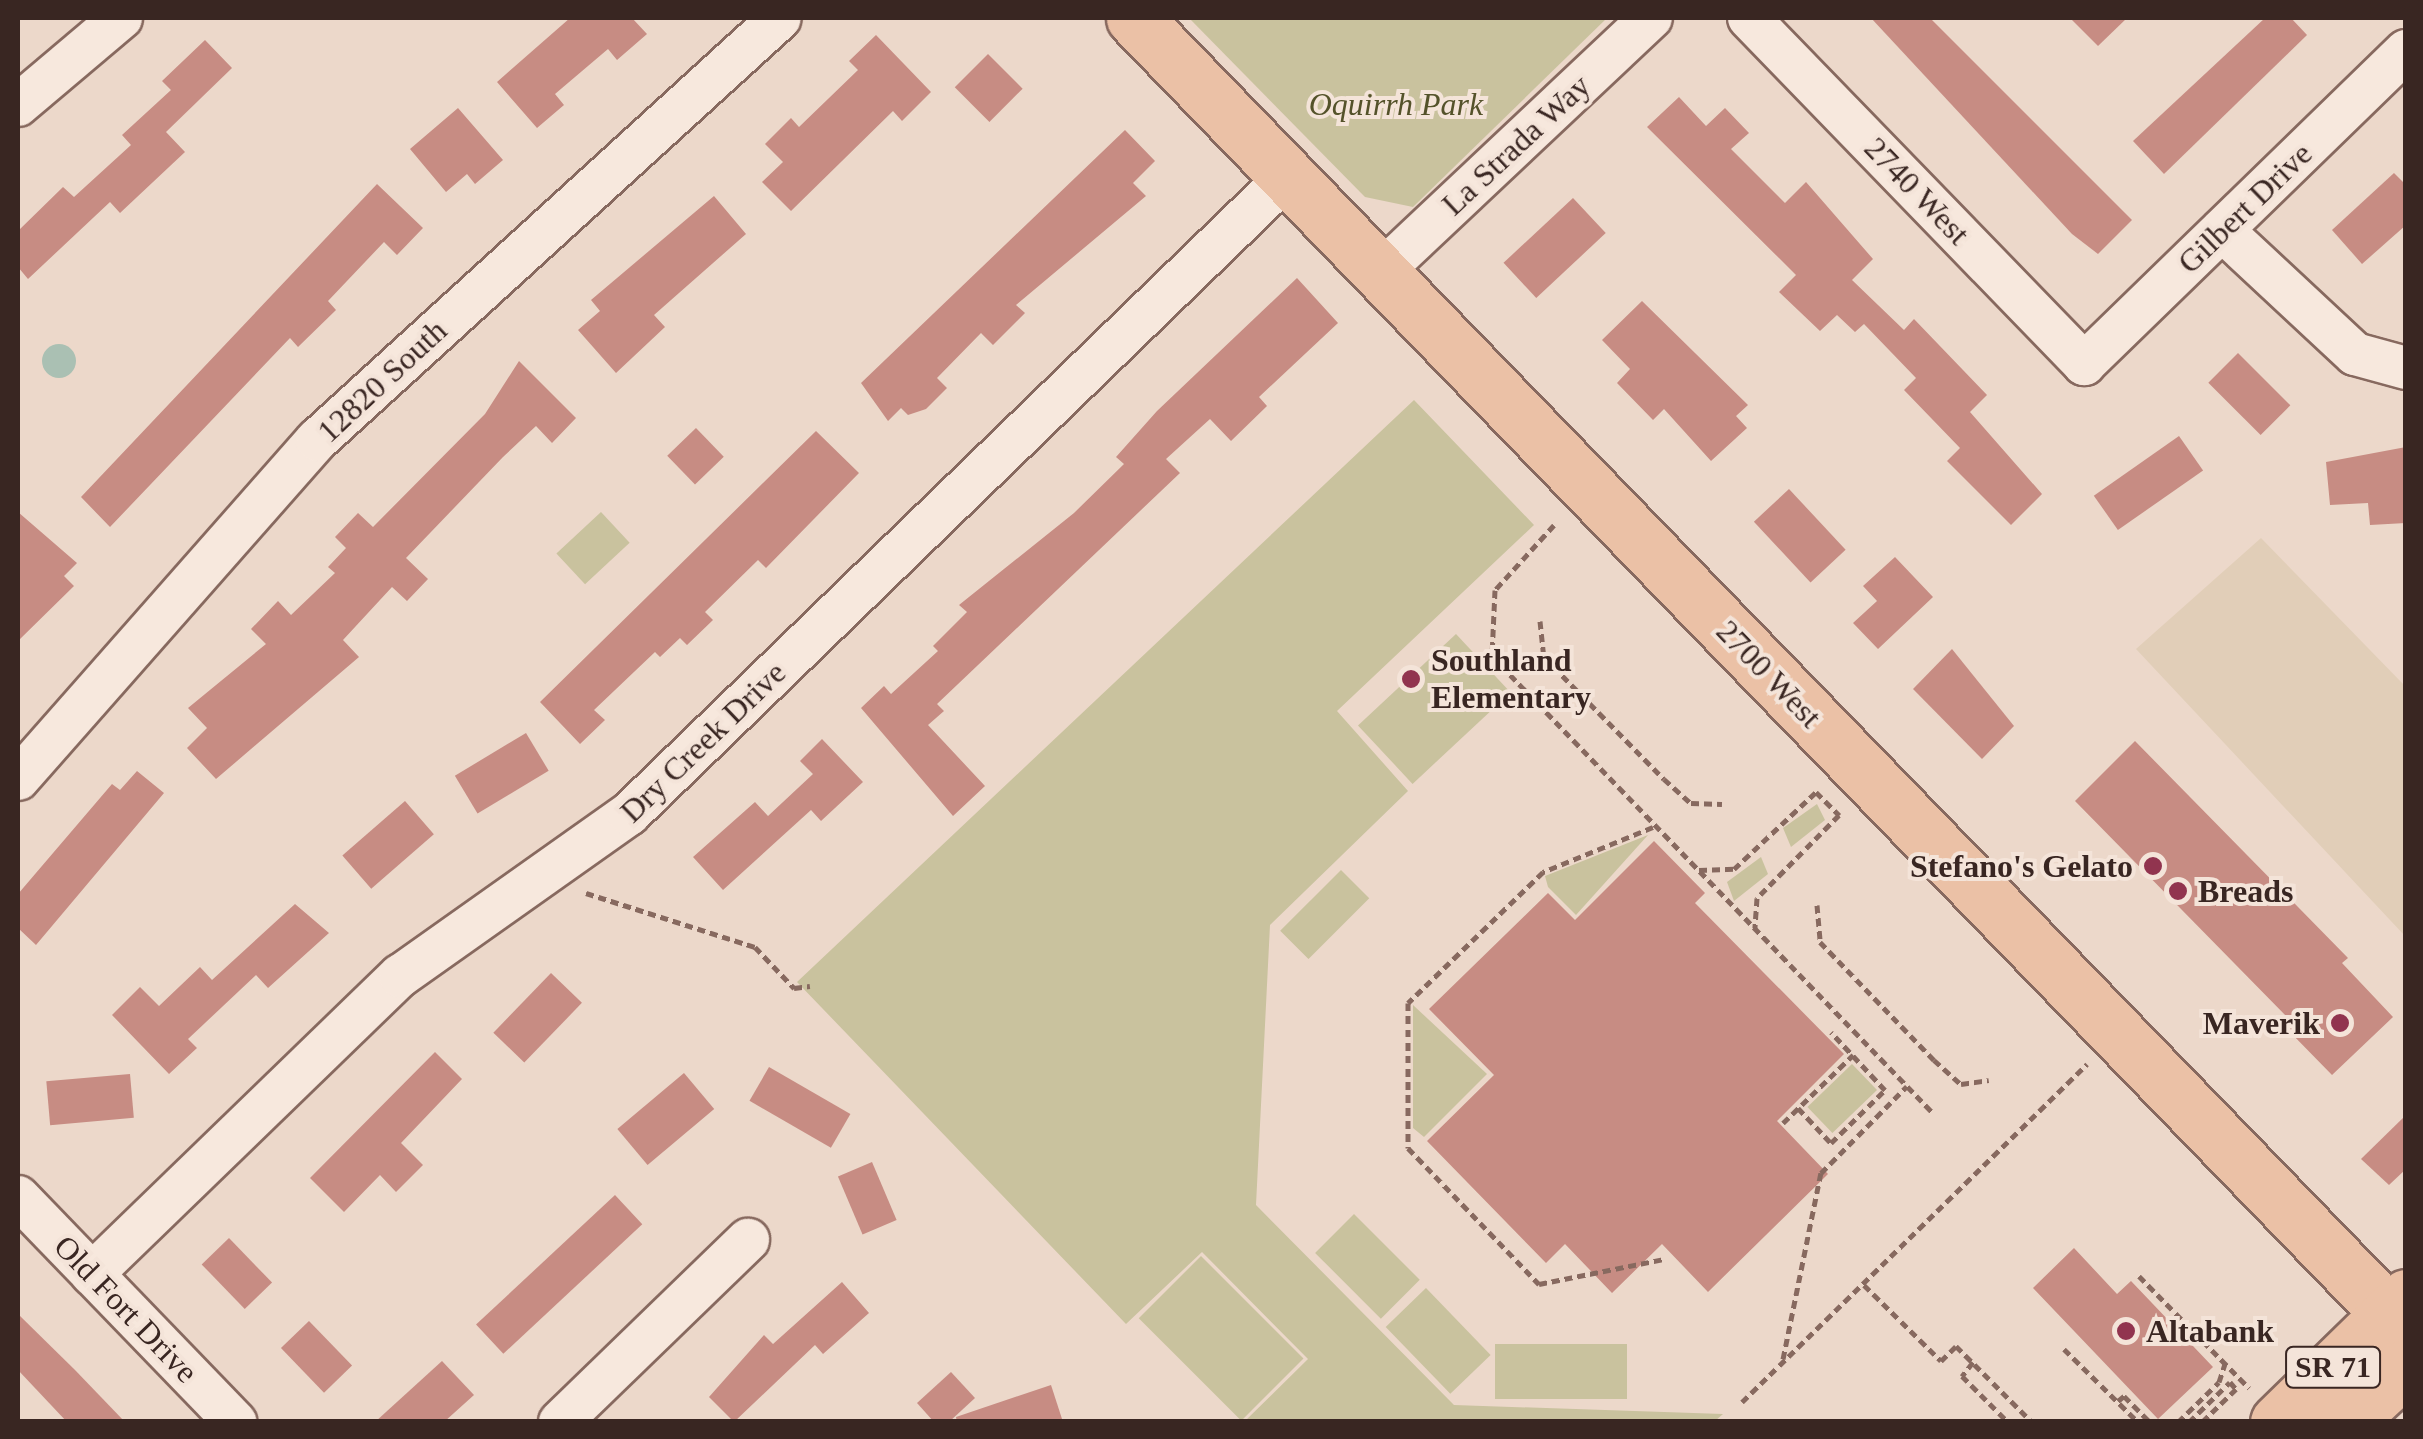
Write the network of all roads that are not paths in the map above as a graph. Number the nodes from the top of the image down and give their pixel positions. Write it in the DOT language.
graph roads {
  1 [pos="121,18"];
  2 [pos="780,18"];
  3 [pos="1134,18"];
  4 [pos="1651,18"];
  5 [pos="1750,18"];
  6 [pos="2406,51"];
  7 [pos="18,106"];
  8 [pos="1288,176"];
  9 [pos="2222,230"];
  10 [pos="1381,272"];
  11 [pos="2084,364"];
  12 [pos="2406,368"];
  13 [pos="18,779"];
  14 [pos="18,1196"];
  15 [pos="748,1240"];
  16 [pos="92,1274"];
  17 [pos="2400,1314"];
  18 [pos="2406,1367"];
  19 [pos="2264,1405"];
  20 [pos="236,1422"];
  21 [pos="560,1422"];
  22 [pos="2347,1422"];
  1 -- 7 [label="street"];
  2 -- 13 [label="street, 12820 South"];
  3 -- 8 [label="main road, 2700 West"];
  4 -- 10 [label="street, La Strada Way"];
  5 -- 11 [label="street, 2740 West"];
  6 -- 9 [label="street, Gilbert Drive"];
  8 -- 10 [label="main road, 2700 West"];
  8 -- 16 [label="street, Dry Creek Drive"];
  9 -- 11 [label="street, Gilbert Drive"];
  9 -- 12 [label="street"];
  10 -- 17 [label="main road, 2700 West"];
  14 -- 16 [label="street, Old Fort Drive"];
  15 -- 21 [label="street"];
  16 -- 20 [label="street, Old Fort Drive"];
  17 -- 19 [label="main road, SR 71"];
  18 -- 22 [label="main road, SR 71"];
}
